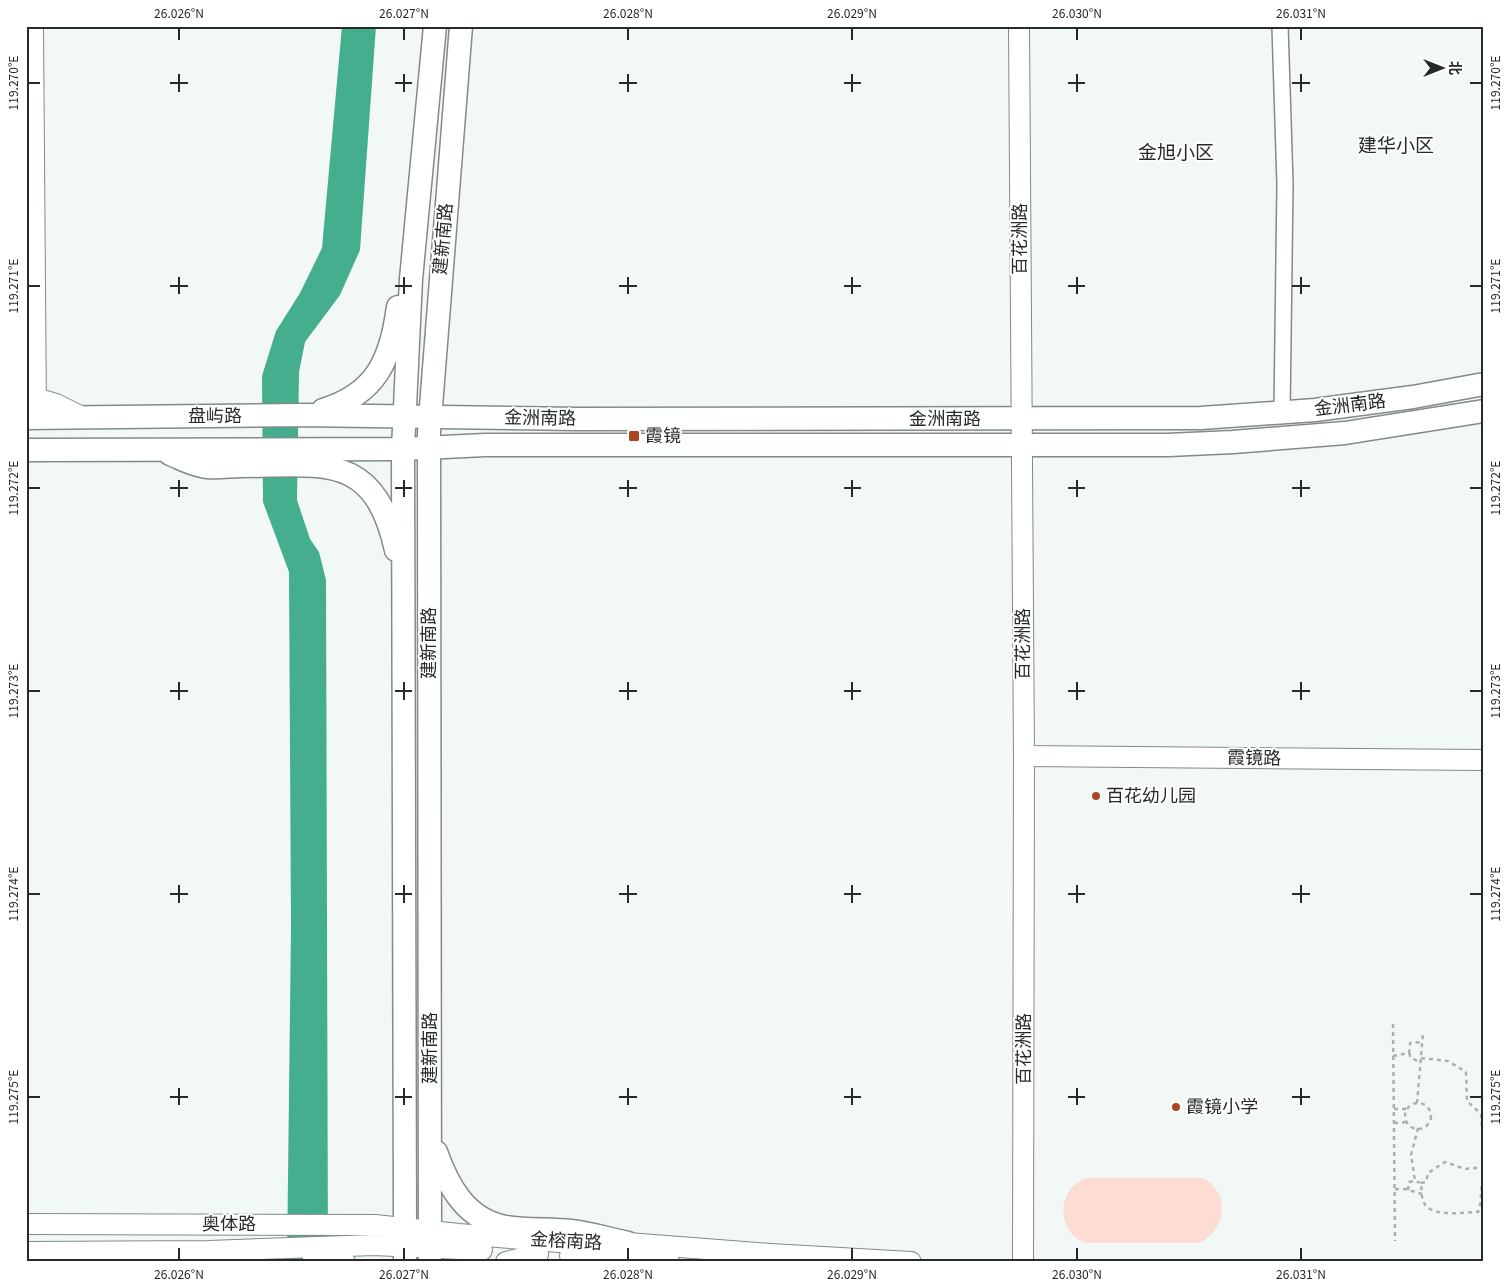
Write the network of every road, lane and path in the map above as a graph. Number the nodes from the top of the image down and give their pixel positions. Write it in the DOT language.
graph roads {
  1 [pos="33,26"];
  2 [pos="435,26"];
  3 [pos="461,26"];
  4 [pos="1018,26"];
  5 [pos="1280,26"];
  6 [pos="417,223"];
  7 [pos="1484,384"];
  8 [pos="31,407"];
  9 [pos="1484,411"];
  10 [pos="1282,413"];
  11 [pos="302,415"];
  12 [pos="404,416"];
  13 [pos="430,416"];
  14 [pos="1022,420"];
  15 [pos="1022,446"];
  16 [pos="429,448"];
  17 [pos="158,449"];
  18 [pos="26,450"];
  19 [pos="403,450"];
  20 [pos="402,580"];
  21 [pos="1024,756"];
  22 [pos="1484,760"];
  23 [pos="1393,1024"];
  24 [pos="1423,1034"];
  25 [pos="1422,1042"];
  26 [pos="1408,1052"];
  27 [pos="1394,1056"];
  28 [pos="1421,1058"];
  29 [pos="1420,1062"];
  30 [pos="1417,1103"];
  31 [pos="1394,1109"];
  32 [pos="1407,1110"];
  33 [pos="1407,1122"];
  34 [pos="1394,1123"];
  35 [pos="1418,1128"];
  36 [pos="430,1131"];
  37 [pos="1484,1153"];
  38 [pos="1484,1167"];
  39 [pos="1484,1178"];
  40 [pos="1415,1181"];
  41 [pos="1421,1183"];
  42 [pos="1395,1189"];
  43 [pos="1408,1190"];
  44 [pos="1422,1194"];
  45 [pos="26,1224"];
  46 [pos="1395,1241"];
  47 [pos="628,1243"];
  48 [pos="405,1245"];
  49 [pos="431,1247"];
  50 [pos="209,1251"];
  51 [pos="26,1252"];
  52 [pos="538,1254"];
  53 [pos="58,1257"];
  54 [pos="345,1262"];
  55 [pos="506,1262"];
  56 [pos="669,1262"];
  57 [pos="911,1262"];
  58 [pos="1023,1262"];
  1 -- 8 [label="street"];
  2 -- 6 [label="main road, 建新南路"];
  3 -- 13 [label="main road, 建新南路"];
  4 -- 14 [label="street, 百花洲路"];
  5 -- 10 [label="street"];
  6 -- 11 [label="main road"];
  6 -- 12 [label="main road, 建新南路"];
  7 -- 10 [label="main road, 金洲南路"];
  8 -- 11 [label="main road, 盘屿路"];
  9 -- 15 [label="main road, 金洲南路"];
  10 -- 14 [label="main road, 金洲南路"];
  11 -- 12 [label="main road, 盘屿路"];
  12 -- 13 [label="main road, 金洲南路"];
  12 -- 19 [label="main road, 建新南路"];
  13 -- 14 [label="main road, 金洲南路"];
  13 -- 16 [label="main road, 建新南路"];
  14 -- 15 [label="street, 百花洲路"];
  15 -- 16 [label="main road, 金洲南路"];
  15 -- 21 [label="street, 百花洲路"];
  16 -- 19 [label="main road, 金洲南路"];
  16 -- 36 [label="main road, 建新南路"];
  17 -- 18 [label="main road, 盘屿路"];
  17 -- 19 [label="main road, 盘屿路"];
  17 -- 20 [label="main road"];
  19 -- 20 [label="main road, 建新南路"];
  20 -- 48 [label="main road, 建新南路"];
  21 -- 22 [label="street, 霞镜路"];
  21 -- 58 [label="street, 百花洲路"];
  23 -- 27 [label="path"];
  24 -- 25 [label="path"];
  25 -- 26 [label="path"];
  25 -- 28 [label="path"];
  26 -- 27 [label="path"];
  26 -- 29 [label="path"];
  27 -- 31 [label="path"];
  28 -- 29 [label="path"];
  28 -- 37 [label="path"];
  29 -- 30 [label="path"];
  30 -- 32 [label="path"];
  30 -- 35 [label="path"];
  31 -- 32 [label="path"];
  31 -- 34 [label="path"];
  32 -- 33 [label="path"];
  33 -- 34 [label="path"];
  33 -- 35 [label="path"];
  34 -- 42 [label="path"];
  35 -- 40 [label="path"];
  36 -- 47 [label="main road"];
  36 -- 49 [label="main road, 建新南路"];
  38 -- 41 [label="path"];
  39 -- 44 [label="path"];
  40 -- 41 [label="path"];
  40 -- 43 [label="path"];
  41 -- 44 [label="path"];
  42 -- 43 [label="path"];
  42 -- 46 [label="path"];
  43 -- 44 [label="path"];
  45 -- 48 [label="street, 奥体路"];
  47 -- 49 [label="street, 金榕南路"];
  47 -- 57 [label="street, 金榕南路"];
  48 -- 49 [label="street, 奥体路"];
  48 -- 50 [label="street, 奥体路"];
  49 -- 52 [label="street, 金榕南路"];
  50 -- 53 [label="street, 奥体路"];
  50 -- 54 [label="street"];
  51 -- 53 [label="street, 奥体路"];
  52 -- 55 [label="street"];
  52 -- 56 [label="street, 金榕南路"];
}
